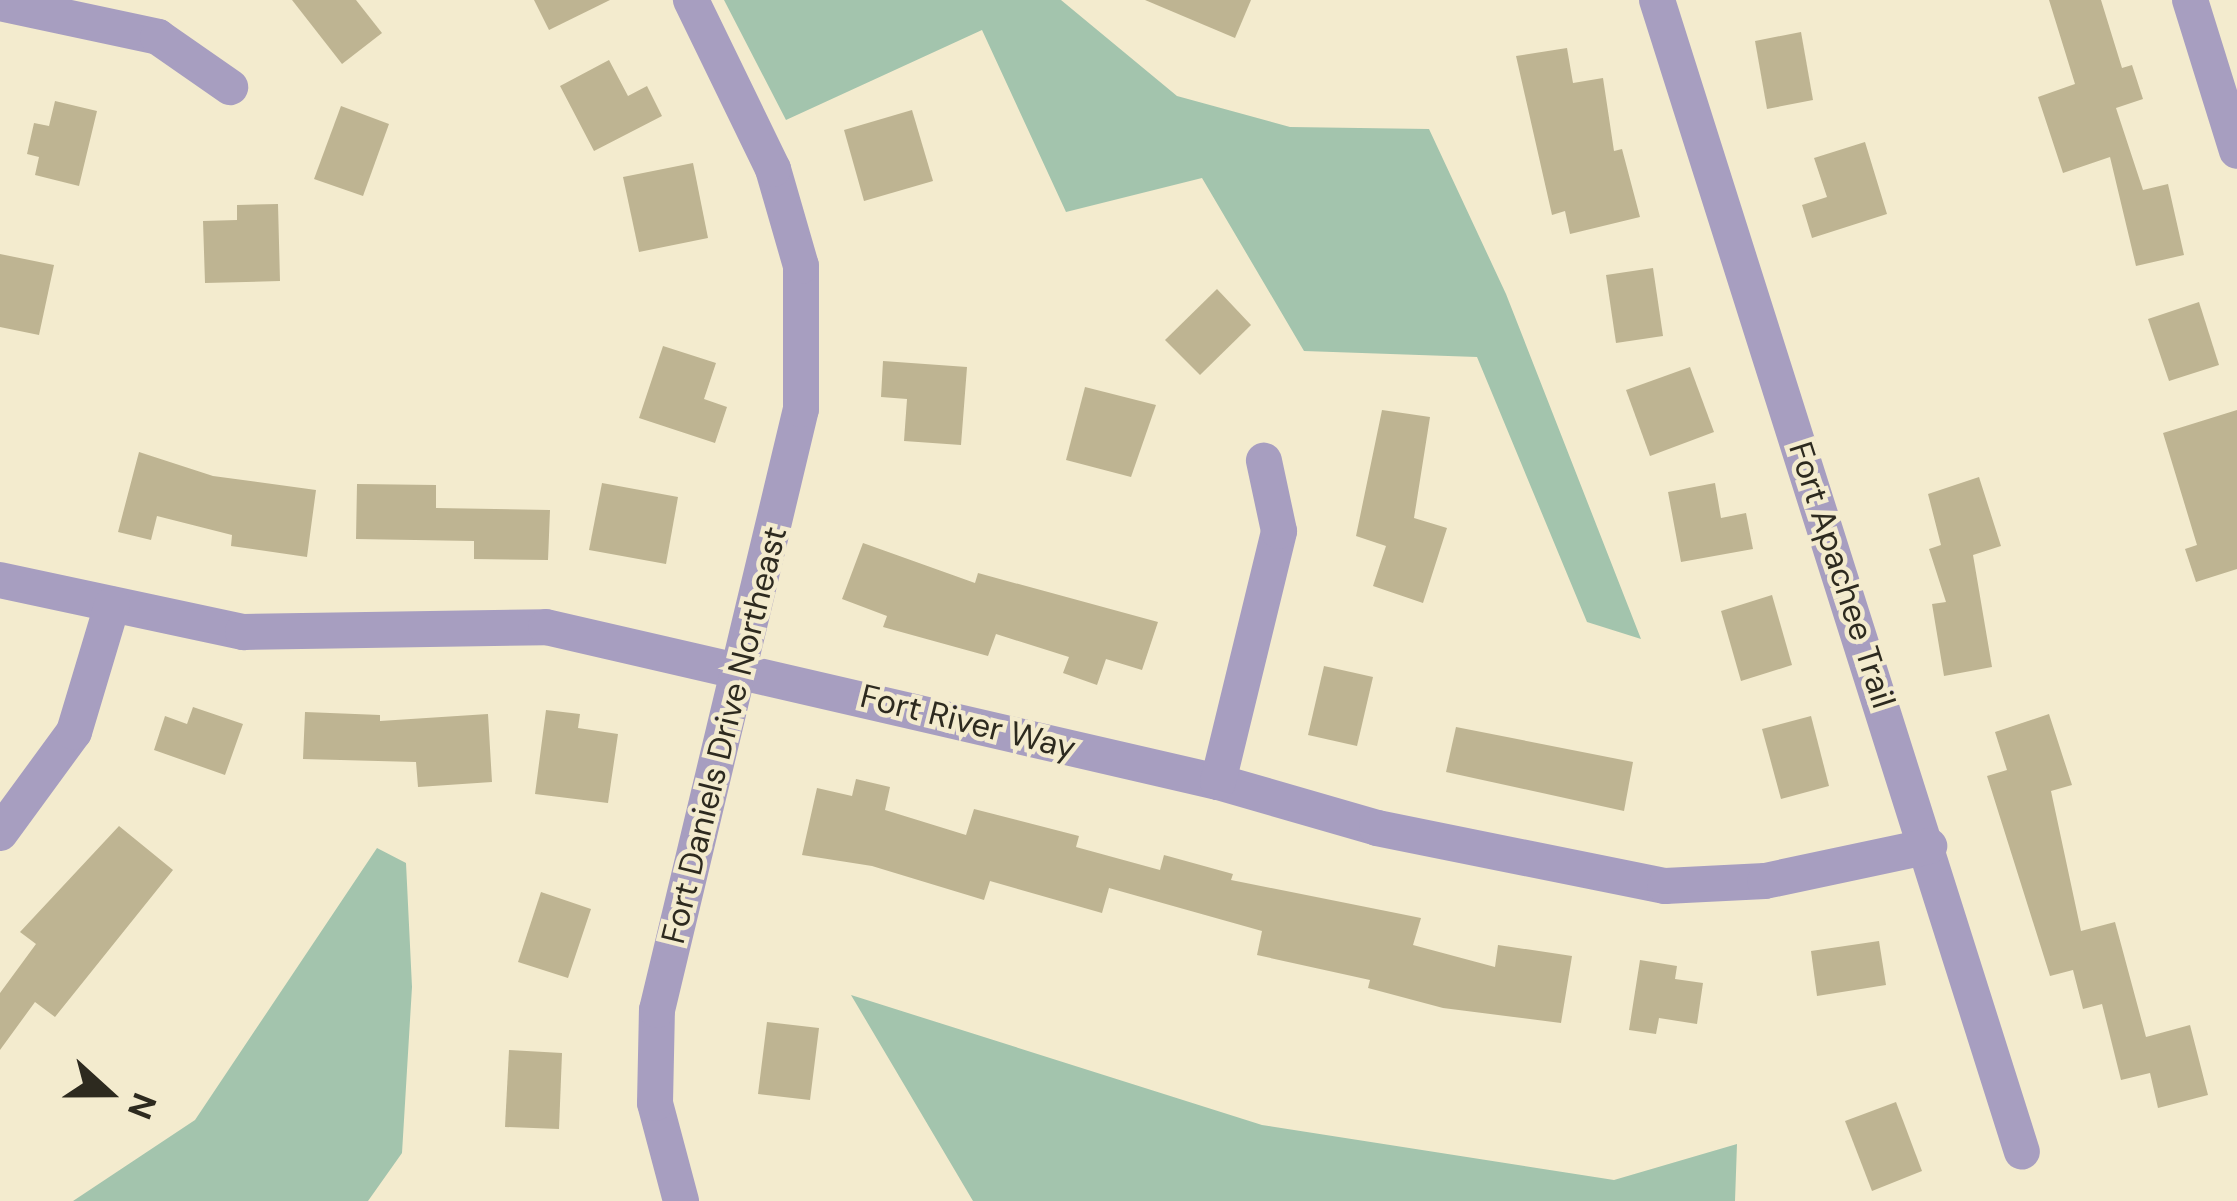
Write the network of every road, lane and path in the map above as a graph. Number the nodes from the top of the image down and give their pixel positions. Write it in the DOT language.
graph roads {
  1 [pos="691,0"];
  2 [pos="1657,0"];
  3 [pos="2190,0"];
  4 [pos="0,3"];
  5 [pos="230,87"];
  6 [pos="2237,151"];
  7 [pos="1264,461"];
  8 [pos="0,580"];
  9 [pos="112,605"];
  10 [pos="743,668"];
  11 [pos="1218,782"];
  12 [pos="0,833"];
  13 [pos="1929,846"];
  14 [pos="2022,1152"];
  15 [pos="681,1201"];
  1 -- 10 [label="street, Fort Daniels Drive Northeast"];
  2 -- 13 [label="street, Fort Apachee Trail"];
  3 -- 6 [label="street"];
  4 -- 5 [label="street"];
  7 -- 11 [label="street"];
  8 -- 9 [label="street, Fort River Way"];
  9 -- 10 [label="street, Fort River Way"];
  9 -- 12 [label="street"];
  10 -- 11 [label="street, Fort River Way"];
  10 -- 15 [label="street, Fort Daniels Drive Northeast"];
  11 -- 13 [label="street, Fort River Way"];
  13 -- 14 [label="street, Fort Apachee Trail"];
}
